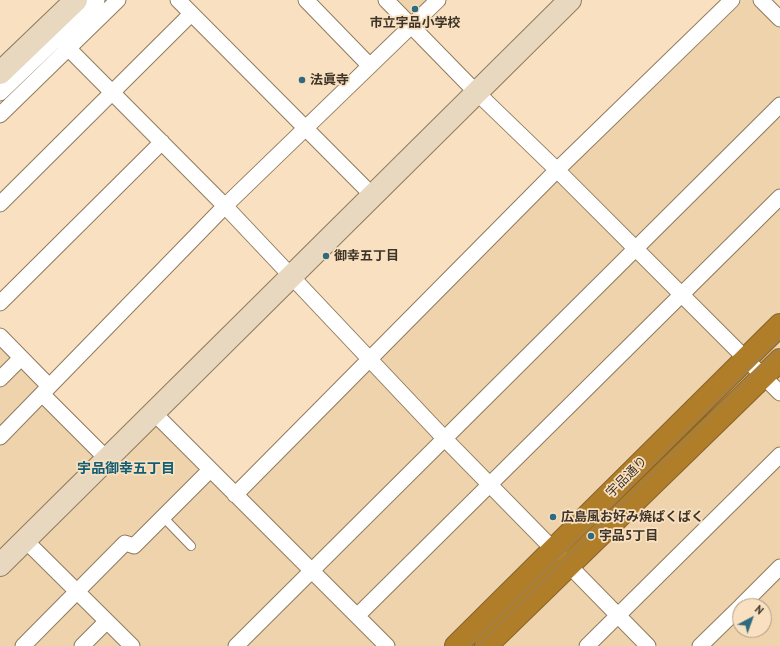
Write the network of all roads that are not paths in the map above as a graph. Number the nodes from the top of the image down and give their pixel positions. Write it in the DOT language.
graph roads {
  1 [pos="76,0"];
  2 [pos="97,0"];
  3 [pos="118,0"];
  4 [pos="178,0"];
  5 [pos="306,0"];
  6 [pos="386,0"];
  7 [pos="438,0"];
  8 [pos="570,0"];
  9 [pos="732,0"];
  10 [pos="762,0"];
  11 [pos="191,14"];
  12 [pos="780,19"];
  13 [pos="411,26"];
  14 [pos="63,44"];
  15 [pos="370,66"];
  16 [pos="0,73"];
  17 [pos="0,93"];
  18 [pos="112,93"];
  19 [pos="477,93"];
  20 [pos="780,105"];
  21 [pos="0,115"];
  22 [pos="305,128"];
  23 [pos="162,142"];
  24 [pos="557,170"];
  25 [pos="373,196"];
  26 [pos="780,197"];
  27 [pos="0,204"];
  28 [pos="225,206"];
  29 [pos="636,250"];
  30 [pos="292,276"];
  31 [pos="681,294"];
  32 [pos="0,303"];
  33 [pos="780,325"];
  34 [pos="0,336"];
  35 [pos="21,358"];
  36 [pos="369,358"];
  37 [pos="745,360"];
  38 [pos="780,360"];
  39 [pos="763,377"];
  40 [pos="0,379"];
  41 [pos="46,390"];
  42 [pos="780,393"];
  43 [pos="154,413"];
  44 [pos="0,437"];
  45 [pos="444,438"];
  46 [pos="780,455"];
  47 [pos="107,459"];
  48 [pos="210,470"];
  49 [pos="490,484"];
  50 [pos="235,495"];
  51 [pos="163,517"];
  52 [pos="25,540"];
  53 [pos="191,546"];
  54 [pos="549,546"];
  55 [pos="0,565"];
  56 [pos="780,567"];
  57 [pos="310,570"];
  58 [pos="573,570"];
  59 [pos="76,591"];
  60 [pos="748,598"];
  61 [pos="732,614"];
  62 [pos="618,615"];
  63 [pos="356,616"];
  64 [pos="106,622"];
  65 [pos="23,646"];
  66 [pos="82,646"];
  67 [pos="132,646"];
  68 [pos="236,646"];
  69 [pos="386,646"];
  70 [pos="456,646"];
  71 [pos="486,646"];
  72 [pos="587,646"];
  73 [pos="648,646"];
  74 [pos="700,646"];
  1 -- 16 [label="street"];
  2 -- 14 [label="street"];
  3 -- 14 [label="street"];
  4 -- 11 [label="street"];
  5 -- 15 [label="street"];
  6 -- 13 [label="street"];
  7 -- 13 [label="street"];
  8 -- 19 [label="street"];
  9 -- 24 [label="street"];
  10 -- 12 [label="street"];
  11 -- 18 [label="street"];
  11 -- 22 [label="street"];
  13 -- 15 [label="street"];
  13 -- 19 [label="street"];
  14 -- 17 [label="street"];
  14 -- 18 [label="street"];
  14 -- 21 [label="street"];
  15 -- 22 [label="street"];
  18 -- 23 [label="street"];
  18 -- 27 [label="street"];
  19 -- 24 [label="street"];
  19 -- 25 [label="street"];
  20 -- 29 [label="street"];
  22 -- 25 [label="street"];
  22 -- 28 [label="street"];
  23 -- 28 [label="street"];
  23 -- 32 [label="street"];
  24 -- 29 [label="street"];
  24 -- 36 [label="street"];
  25 -- 30 [label="street"];
  26 -- 31 [label="street"];
  28 -- 30 [label="street"];
  28 -- 41 [label="street"];
  29 -- 31 [label="street"];
  29 -- 45 [label="street"];
  30 -- 36 [label="street"];
  30 -- 43 [label="street"];
  31 -- 37 [label="street"];
  31 -- 49 [label="street"];
  33 -- 37 [label="highway, 宇品通り"];
  34 -- 35 [label="street"];
  35 -- 40 [label="street"];
  35 -- 41 [label="street"];
  36 -- 45 [label="street"];
  36 -- 50 [label="street"];
  37 -- 39 [label="street"];
  37 -- 54 [label="highway, 宇品通り"];
  38 -- 39 [label="highway, 宇品通り"];
  39 -- 42 [label="street"];
  39 -- 58 [label="highway, 宇品通り"];
  41 -- 44 [label="street"];
  41 -- 47 [label="street"];
  43 -- 47 [label="street"];
  43 -- 48 [label="street"];
  45 -- 49 [label="street"];
  45 -- 57 [label="street"];
  46 -- 62 [label="street"];
  47 -- 52 [label="street"];
  48 -- 50 [label="street"];
  48 -- 51 [label="street"];
  49 -- 54 [label="street"];
  49 -- 63 [label="street"];
  50 -- 57 [label="street"];
  51 -- 53 [label="lane"];
  51 -- 59 [label="street"];
  52 -- 55 [label="street"];
  52 -- 59 [label="street"];
  54 -- 58 [label="street"];
  54 -- 70 [label="highway, 宇品通り"];
  56 -- 60 [label="street"];
  57 -- 63 [label="street"];
  57 -- 68 [label="street"];
  58 -- 62 [label="street"];
  58 -- 71 [label="highway, 宇品通り"];
  59 -- 64 [label="street"];
  59 -- 65 [label="street"];
  61 -- 74 [label="street"];
  62 -- 72 [label="street"];
  62 -- 73 [label="street"];
  63 -- 69 [label="street"];
  64 -- 66 [label="street"];
  64 -- 67 [label="street"];
}
